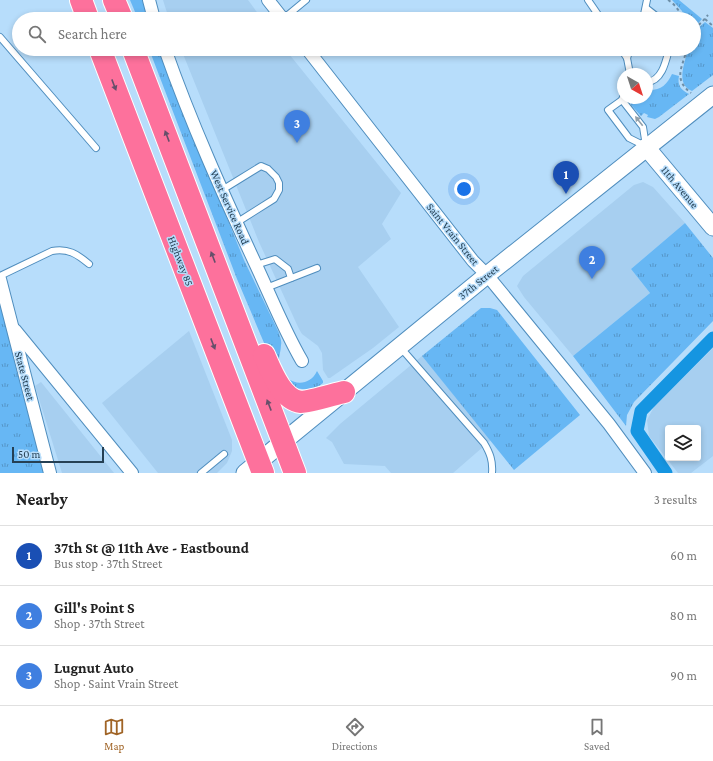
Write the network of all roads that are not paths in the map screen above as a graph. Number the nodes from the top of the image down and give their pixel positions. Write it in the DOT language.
graph roads {
  1 [pos="81,0"];
  2 [pos="114,0"];
  3 [pos="149,0"];
  4 [pos="268,0"];
  5 [pos="306,0"];
  6 [pos="588,0"];
  7 [pos="647,0"];
  8 [pos="646,8"];
  9 [pos="85,12"];
  10 [pos="119,12"];
  11 [pos="152,12"];
  12 [pos="277,12"];
  13 [pos="291,12"];
  14 [pos="596,12"];
  15 [pos="645,12"];
  16 [pos="651,12"];
  17 [pos="0,37"];
  18 [pos="12,51"];
  19 [pos="16,56"];
  20 [pos="103,56"];
  21 [pos="137,56"];
  22 [pos="168,56"];
  23 [pos="312,56"];
  24 [pos="666,56"];
  25 [pos="627,58"];
  26 [pos="629,68"];
  27 [pos="653,80"];
  28 [pos="713,95"];
  29 [pos="617,103"];
  30 [pos="627,104"];
  31 [pos="646,147"];
  32 [pos="96,148"];
  33 [pos="222,190"];
  34 [pos="236,223"];
  35 [pos="713,227"];
  36 [pos="89,264"];
  37 [pos="256,265"];
  38 [pos="317,268"];
  39 [pos="487,275"];
  40 [pos="0,276"];
  41 [pos="291,278"];
  42 [pos="0,279"];
  43 [pos="224,284"];
  44 [pos="266,288"];
  45 [pos="12,326"];
  46 [pos="400,347"];
  47 [pos="302,361"];
  48 [pos="344,392"];
  49 [pos="283,441"];
  50 [pos="224,454"];
  51 [pos="255,469"];
  52 [pos="50,473"];
  53 [pos="132,473"];
  54 [pos="201,473"];
  55 [pos="295,473"];
  56 [pos="492,473"];
  57 [pos="645,473"];
  1 -- 9 [label="highway"];
  2 -- 10 [label="highway"];
  3 -- 11 [label="street"];
  4 -- 12 [label="street"];
  5 -- 13 [label="lane"];
  6 -- 14 [label="lane"];
  7 -- 8 [label="lane"];
  8 -- 15 [label="lane"];
  8 -- 16 [label="lane"];
  17 -- 18 [label="lane"];
  19 -- 32 [label="lane"];
  20 -- 51 [label="highway, Highway 85, one-way"];
  43 -- 21 [label="highway, one-way"];
  22 -- 33 [label="street, West Service Road"];
  23 -- 39 [label="street, Saint Vrain Street"];
  24 -- 27 [label="lane"];
  25 -- 26 [label="lane"];
  28 -- 31 [label="main road, 37th Street"];
  29 -- 31 [label="lane"];
  31 -- 30 [label="lane, one-way"];
  31 -- 35 [label="main road, 11th Avenue"];
  31 -- 39 [label="main road, 37th Street"];
  33 -- 34 [label="street, West Service Road"];
  33 -- 34 [label="lane"];
  34 -- 37 [label="street, West Service Road"];
  36 -- 40 [label="lane"];
  37 -- 41 [label="lane"];
  37 -- 44 [label="street, West Service Road"];
  38 -- 41 [label="lane"];
  39 -- 46 [label="main road, 37th Street"];
  39 -- 57 [label="street, Saint Vrain Street"];
  41 -- 44 [label="lane"];
  42 -- 45 [label="street, State Street"];
  43 -- 48 [label="highway"];
  49 -- 43 [label="highway, one-way"];
  44 -- 47 [label="street, West Service Road"];
  45 -- 52 [label="street, State Street"];
  45 -- 53 [label="street"];
  46 -- 48 [label="main road, 37th Street"];
  46 -- 56 [label="lane"];
  48 -- 49 [label="main road, 37th Street"];
  49 -- 51 [label="main road, 37th Street"];
  49 -- 55 [label="highway"];
  50 -- 54 [label="lane"];
}
